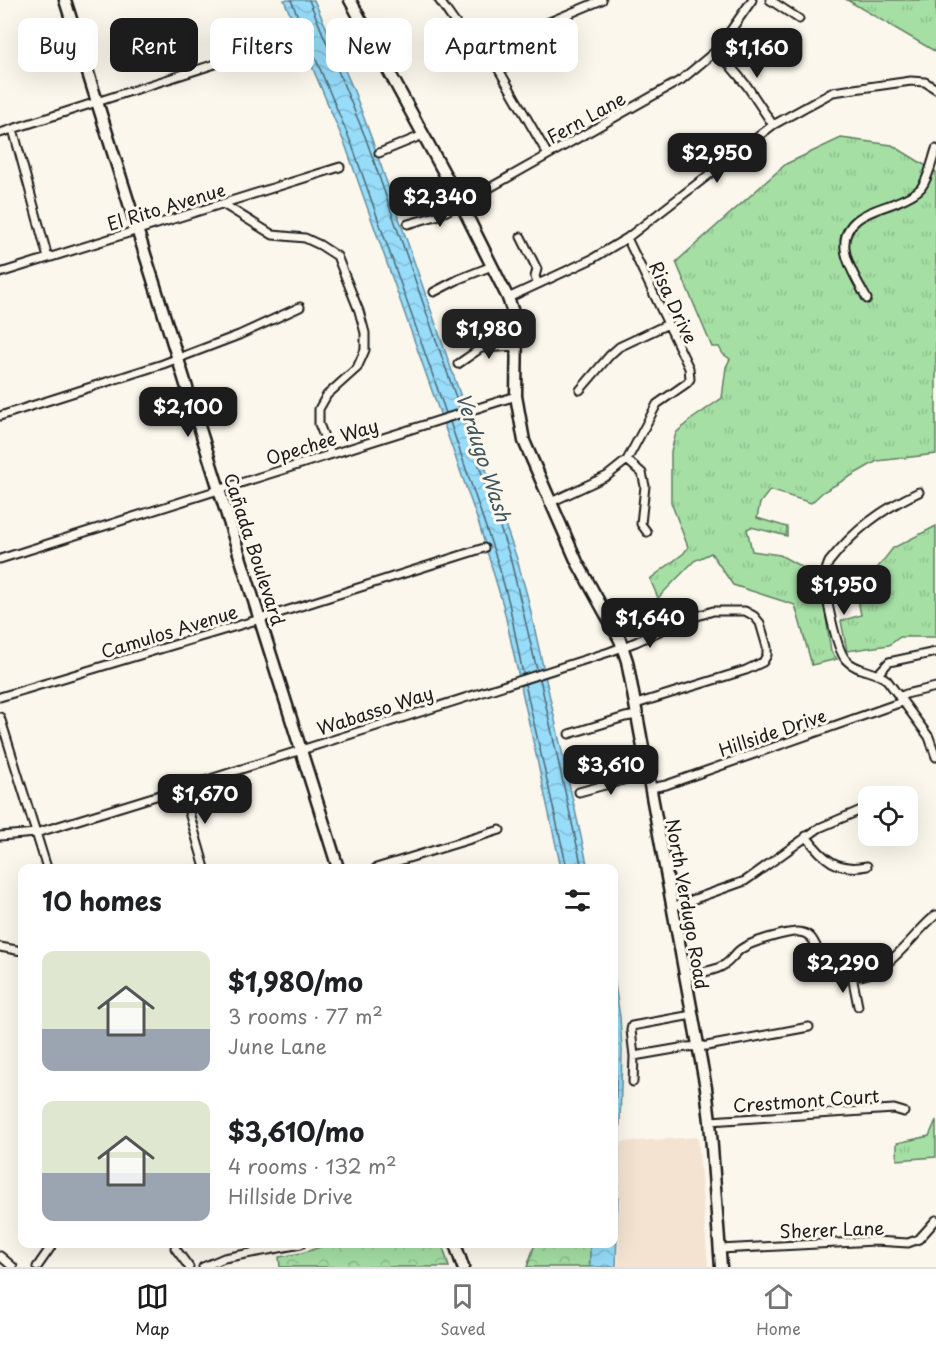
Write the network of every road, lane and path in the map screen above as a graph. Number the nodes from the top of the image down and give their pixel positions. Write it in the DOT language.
graph roads {
  1 [pos="65,0"];
  2 [pos="350,0"];
  3 [pos="439,0"];
  4 [pos="602,0"];
  5 [pos="752,0"];
  6 [pos="770,0"];
  7 [pos="451,18"];
  8 [pos="559,18"];
  9 [pos="799,19"];
  10 [pos="717,50"];
  11 [pos="210,65"];
  12 [pos="500,72"];
  13 [pos="936,89"];
  14 [pos="95,101"];
  15 [pos="773,126"];
  16 [pos="13,129"];
  17 [pos="0,133"];
  18 [pos="423,135"];
  19 [pos="936,149"];
  20 [pos="380,153"];
  21 [pos="548,155"];
  22 [pos="340,167"];
  23 [pos="223,204"];
  24 [pos="461,204"];
  25 [pos="408,224"];
  26 [pos="136,230"];
  27 [pos="521,237"];
  28 [pos="627,238"];
  29 [pos="48,258"];
  30 [pos="492,266"];
  31 [pos="537,268"];
  32 [pos="0,273"];
  33 [pos="547,279"];
  34 [pos="538,284"];
  35 [pos="434,292"];
  36 [pos="508,298"];
  37 [pos="867,299"];
  38 [pos="300,307"];
  39 [pos="668,324"];
  40 [pos="517,346"];
  41 [pos="177,357"];
  42 [pos="458,364"];
  43 [pos="580,390"];
  44 [pos="516,396"];
  45 [pos="0,416"];
  46 [pos="331,454"];
  47 [pos="627,460"];
  48 [pos="219,490"];
  49 [pos="919,492"];
  50 [pos="549,503"];
  51 [pos="647,532"];
  52 [pos="484,548"];
  53 [pos="0,559"];
  54 [pos="260,619"];
  55 [pos="622,647"];
  56 [pos="936,652"];
  57 [pos="878,674"];
  58 [pos="936,687"];
  59 [pos="0,697"];
  60 [pos="901,700"];
  61 [pos="637,710"];
  62 [pos="0,717"];
  63 [pos="569,734"];
  64 [pos="933,736"];
  65 [pos="300,750"];
  66 [pos="936,757"];
  67 [pos="649,773"];
  68 [pos="182,788"];
  69 [pos="651,788"];
  70 [pos="579,792"];
  71 [pos="858,811"];
  72 [pos="500,830"];
  73 [pos="36,833"];
  74 [pos="0,836"];
  75 [pos="807,836"];
  76 [pos="46,864"];
  77 [pos="203,864"];
  78 [pos="337,864"];
  79 [pos="389,864"];
  80 [pos="867,866"];
  81 [pos="672,907"];
  82 [pos="936,915"];
  83 [pos="0,947"];
  84 [pos="18,950"];
  85 [pos="684,975"];
  86 [pos="852,976"];
  87 [pos="858,1006"];
  88 [pos="692,1015"];
  89 [pos="809,1027"];
  90 [pos="697,1046"];
  91 [pos="634,1056"];
  92 [pos="633,1082"];
  93 [pos="904,1112"];
  94 [pos="710,1121"];
  95 [pos="936,1220"];
  96 [pos="49,1248"];
  97 [pos="175,1248"];
  98 [pos="276,1248"];
  99 [pos="456,1248"];
  100 [pos="720,1249"];
  101 [pos="0,1256"];
  102 [pos="13,1267"];
  103 [pos="37,1267"];
  104 [pos="189,1267"];
  105 [pos="203,1267"];
  106 [pos="463,1267"];
  107 [pos="721,1267"];
  1 -- 14 [label="main road, Cañada Boulevard"];
  2 -- 18 [label="main road, North Verdugo Road"];
  3 -- 7 [label="street"];
  4 -- 8 [label="street"];
  5 -- 10 [label="street, Fern Lane"];
  6 -- 9 [label="street"];
  10 -- 15 [label="street"];
  10 -- 21 [label="street, Fern Lane"];
  11 -- 14 [label="street"];
  12 -- 21 [label="street"];
  13 -- 15 [label="street"];
  14 -- 16 [label="street"];
  14 -- 26 [label="main road, Cañada Boulevard"];
  15 -- 28 [label="street"];
  16 -- 17 [label="street"];
  16 -- 29 [label="street"];
  18 -- 20 [label="street"];
  18 -- 24 [label="main road, North Verdugo Road"];
  19 -- 37 [label="street"];
  21 -- 24 [label="street, Fern Lane"];
  22 -- 23 [label="street, El Rito Avenue"];
  23 -- 26 [label="street, El Rito Avenue"];
  23 -- 46 [label="street"];
  24 -- 25 [label="street, Fern Lane"];
  24 -- 30 [label="main road, North Verdugo Road"];
  26 -- 29 [label="street, El Rito Avenue"];
  26 -- 41 [label="main road, Cañada Boulevard"];
  27 -- 31 [label="street"];
  28 -- 33 [label="street"];
  28 -- 39 [label="street, Risa Drive"];
  29 -- 32 [label="street, El Rito Avenue"];
  30 -- 35 [label="street"];
  30 -- 36 [label="main road, North Verdugo Road"];
  31 -- 33 [label="street"];
  31 -- 34 [label="street"];
  33 -- 34 [label="street"];
  34 -- 36 [label="street"];
  36 -- 40 [label="main road, North Verdugo Road"];
  38 -- 41 [label="street"];
  39 -- 43 [label="street"];
  39 -- 47 [label="street, Risa Drive"];
  40 -- 42 [label="street"];
  40 -- 44 [label="main road, North Verdugo Road"];
  41 -- 45 [label="street"];
  41 -- 48 [label="main road, Cañada Boulevard"];
  44 -- 46 [label="street, Opechee Way"];
  44 -- 50 [label="main road, North Verdugo Road"];
  46 -- 48 [label="street, Opechee Way"];
  47 -- 50 [label="street"];
  47 -- 51 [label="street"];
  48 -- 53 [label="street, Opechee Way"];
  48 -- 54 [label="main road, Cañada Boulevard"];
  49 -- 57 [label="street"];
  50 -- 55 [label="main road, North Verdugo Road"];
  52 -- 54 [label="street, Camulos Avenue"];
  54 -- 59 [label="street, Camulos Avenue"];
  54 -- 65 [label="main road, Cañada Boulevard"];
  55 -- 61 [label="main road, North Verdugo Road"];
  55 -- 61 [label="street, Wabasso Way"];
  55 -- 65 [label="street, Wabasso Way"];
  56 -- 57 [label="street"];
  57 -- 60 [label="street"];
  58 -- 60 [label="street, Hillside Drive"];
  60 -- 64 [label="street"];
  60 -- 69 [label="street, Hillside Drive"];
  61 -- 63 [label="street"];
  61 -- 67 [label="main road, North Verdugo Road"];
  62 -- 73 [label="street"];
  64 -- 66 [label="street"];
  65 -- 68 [label="street, Wabasso Way"];
  65 -- 78 [label="main road, Cañada Boulevard"];
  67 -- 69 [label="main road, North Verdugo Road"];
  67 -- 70 [label="street"];
  68 -- 73 [label="street, Wabasso Way"];
  68 -- 77 [label="street"];
  69 -- 81 [label="main road, North Verdugo Road"];
  71 -- 75 [label="street"];
  72 -- 79 [label="street"];
  73 -- 74 [label="street, Wabasso Way"];
  73 -- 76 [label="street"];
  75 -- 80 [label="street"];
  75 -- 81 [label="street"];
  81 -- 85 [label="main road, North Verdugo Road"];
  82 -- 86 [label="street"];
  83 -- 84 [label="street"];
  85 -- 86 [label="street"];
  85 -- 88 [label="main road, North Verdugo Road"];
  86 -- 87 [label="street"];
  88 -- 90 [label="main road, North Verdugo Road"];
  88 -- 91 [label="street"];
  89 -- 90 [label="street"];
  90 -- 91 [label="street"];
  90 -- 94 [label="main road, North Verdugo Road"];
  91 -- 92 [label="street"];
  93 -- 94 [label="street, Crestmont Court"];
  94 -- 100 [label="main road, North Verdugo Road"];
  95 -- 100 [label="street, Sherer Lane"];
  96 -- 103 [label="street"];
  97 -- 104 [label="street"];
  98 -- 105 [label="street"];
  99 -- 106 [label="main road"];
  100 -- 107 [label="main road, North Verdugo Road"];
  101 -- 102 [label="street"];
}
